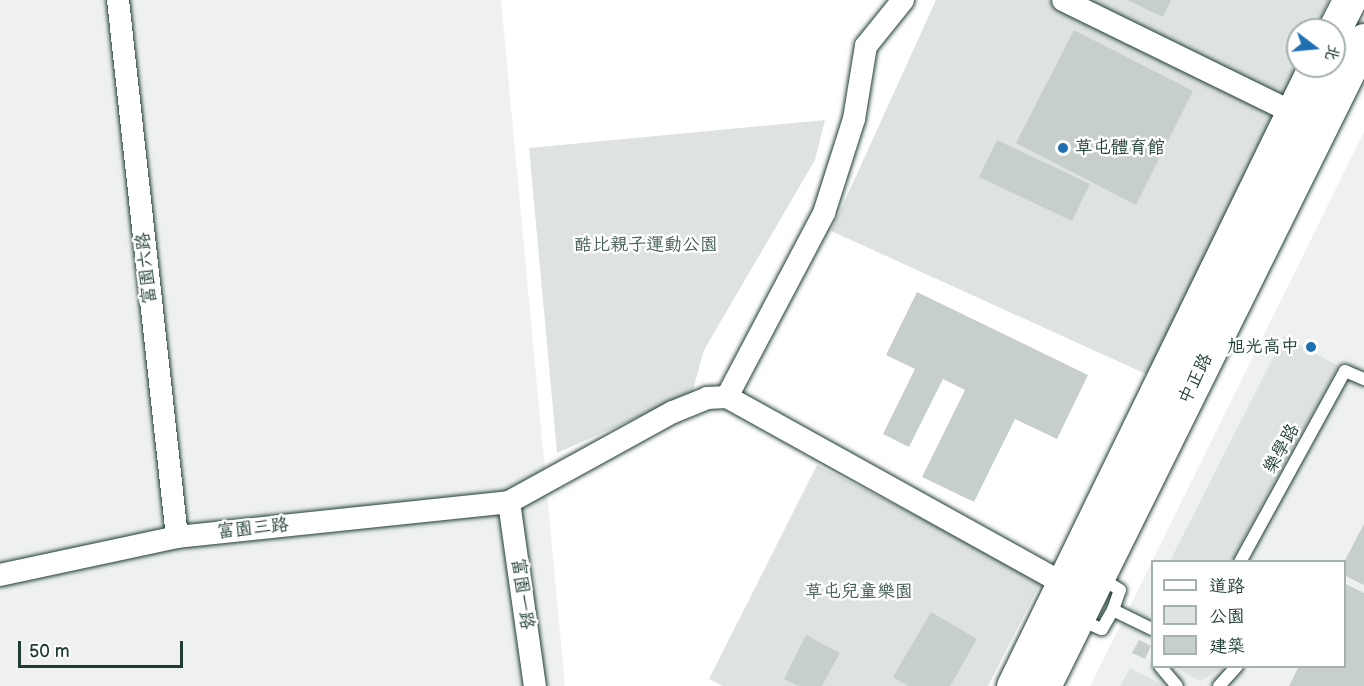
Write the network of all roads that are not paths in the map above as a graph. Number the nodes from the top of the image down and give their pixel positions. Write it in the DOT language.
graph roads {
  1 [pos="117,0"];
  2 [pos="903,0"];
  3 [pos="1063,0"];
  4 [pos="1349,0"];
  5 [pos="1340,18"];
  6 [pos="1364,40"];
  7 [pos="1309,78"];
  8 [pos="1292,112"];
  9 [pos="1364,379"];
  10 [pos="727,397"];
  11 [pos="509,502"];
  12 [pos="177,537"];
  13 [pos="1241,560"];
  14 [pos="0,574"];
  15 [pos="1087,597"];
  16 [pos="1151,629"];
  17 [pos="1162,668"];
  18 [pos="1235,668"];
  19 [pos="535,686"];
  20 [pos="1013,686"];
  21 [pos="1044,686"];
  22 [pos="1177,686"];
  23 [pos="1219,686"];
  1 -- 12 [label="street, 富園六路"];
  2 -- 10 [label="street"];
  3 -- 8 [label="street"];
  4 -- 5 [label="main road"];
  6 -- 15 [label="main road, 中正路"];
  7 -- 8 [label="main road, 中正路"];
  8 -- 15 [label="main road, 中正路"];
  9 -- 13 [label="lane, 樂學路"];
  10 -- 11 [label="street"];
  10 -- 15 [label="street"];
  11 -- 12 [label="street, 富園三路"];
  11 -- 19 [label="street, 富園一路"];
  12 -- 14 [label="street, 富園三路"];
  15 -- 16 [label="lane"];
  15 -- 20 [label="main road, 中正路"];
  15 -- 21 [label="main road, 中正路"];
  17 -- 22 [label="lane"];
  18 -- 23 [label="lane"];
}
